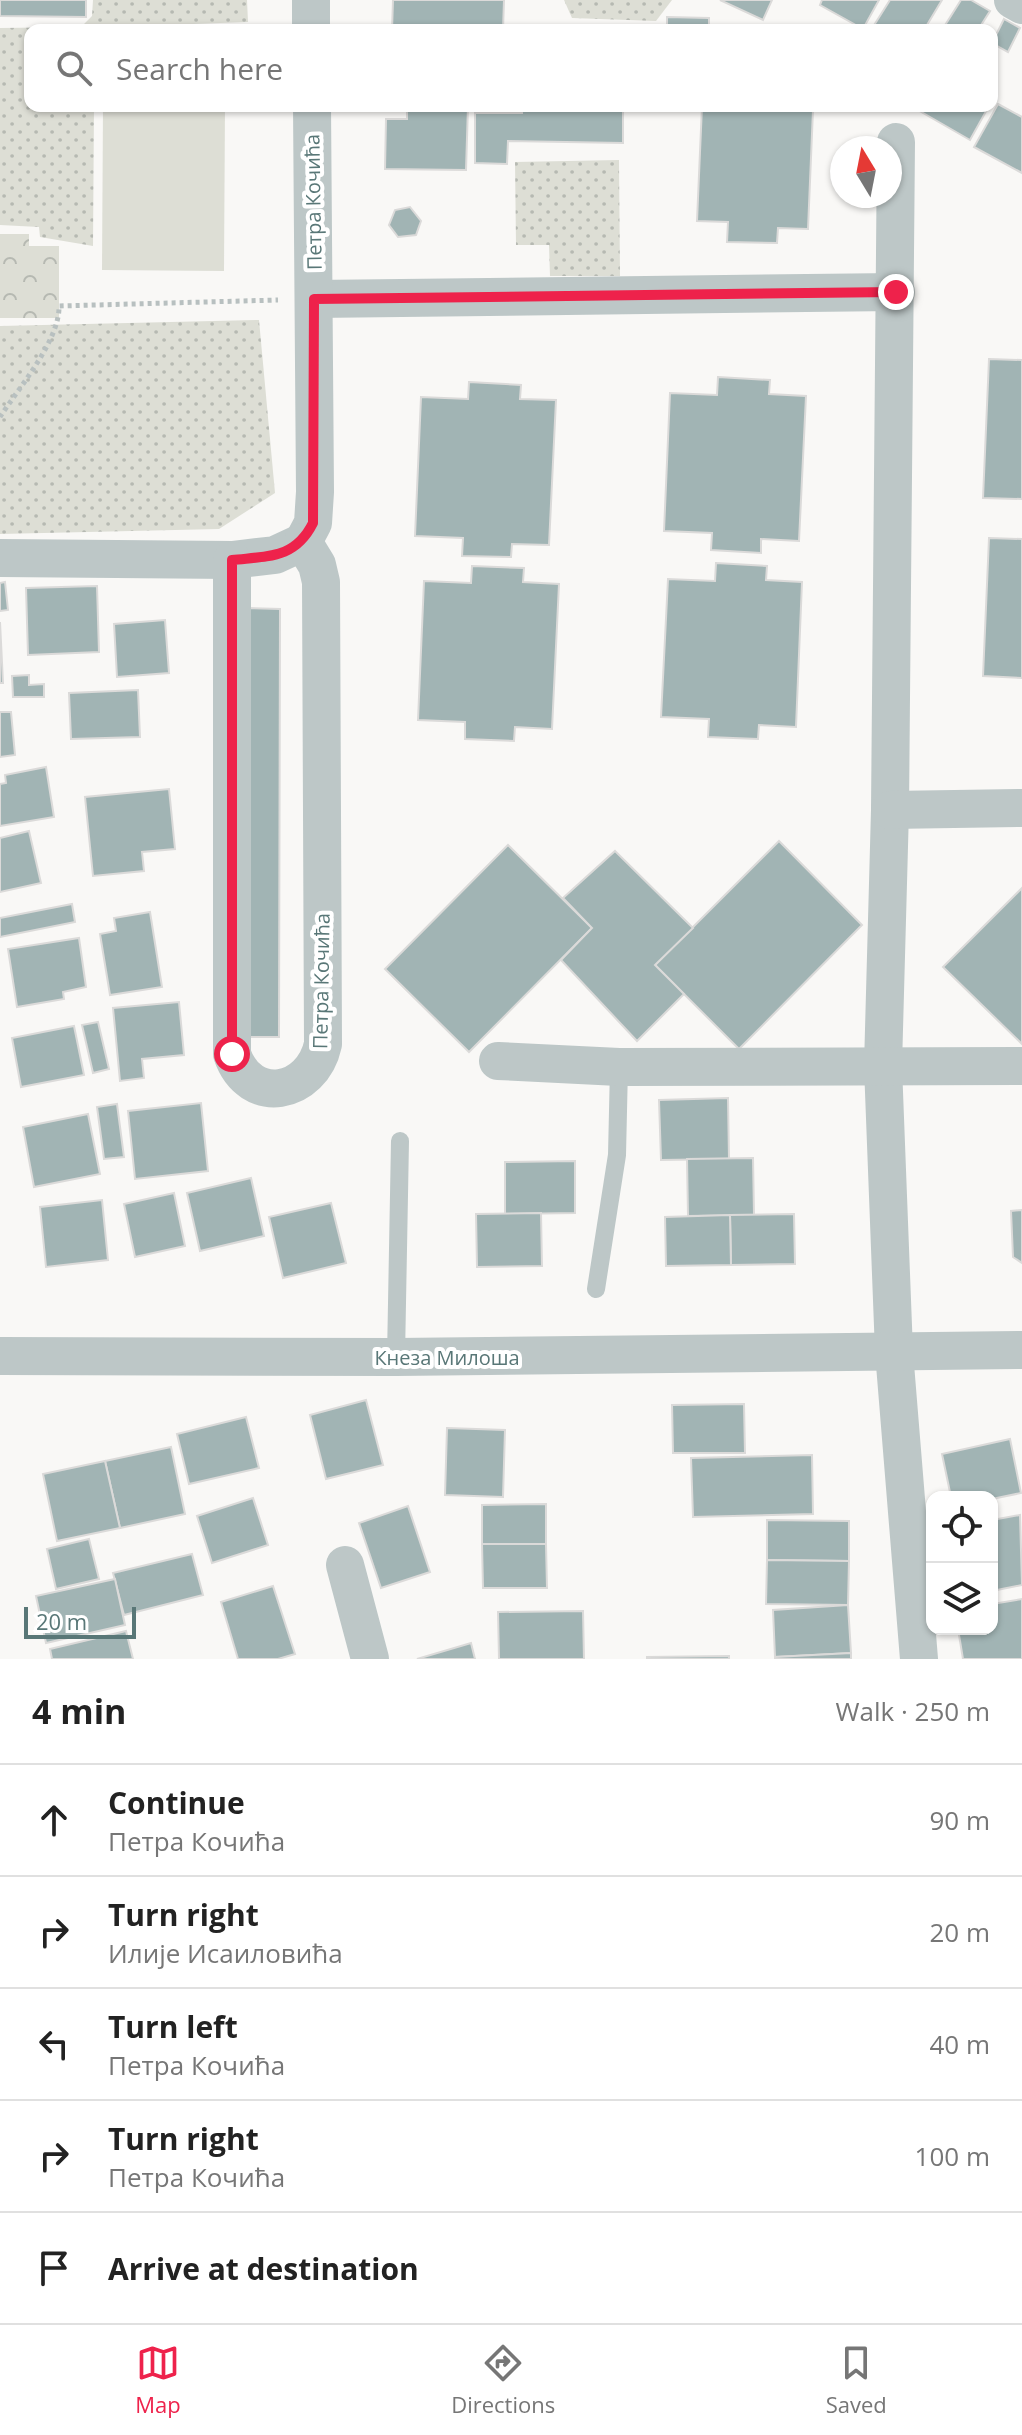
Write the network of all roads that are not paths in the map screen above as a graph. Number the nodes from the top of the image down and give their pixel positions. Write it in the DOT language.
graph roads {
  1 [pos="311,0"];
  2 [pos="1013,0"];
  3 [pos="1022,5"];
  4 [pos="311,24"];
  5 [pos="312,112"];
  6 [pos="896,208"];
  7 [pos="896,292"];
  8 [pos="314,299"];
  9 [pos="303,542"];
  10 [pos="0,558"];
  11 [pos="232,560"];
  12 [pos="1022,808"];
  13 [pos="890,810"];
  14 [pos="498,1061"];
  15 [pos="883,1066"];
  16 [pos="1022,1066"];
  17 [pos="619,1067"];
  18 [pos="400,1141"];
  19 [pos="596,1289"];
  20 [pos="1,1347"];
  21 [pos="1022,1350"];
  22 [pos="894,1352"];
  23 [pos="396,1357"];
  24 [pos="345,1565"];
  25 [pos="370,1659"];
  26 [pos="919,1659"];
  1 -- 4 [label="street"];
  2 -- 3 [label="street"];
  5 -- 8 [label="street, Петра Кочића"];
  6 -- 7 [label="street"];
  7 -- 8 [label="street, Петра Кочића"];
  7 -- 13 [label="street"];
  8 -- 9 [label="street, Петра Кочића"];
  9 -- 11 [label="street"];
  9 -- 11 [label="street, Петра Кочића"];
  10 -- 11 [label="street"];
  12 -- 13 [label="street"];
  13 -- 15 [label="street"];
  14 -- 17 [label="street"];
  15 -- 16 [label="street"];
  15 -- 17 [label="street"];
  15 -- 22 [label="street"];
  17 -- 19 [label="lane"];
  18 -- 23 [label="lane"];
  20 -- 23 [label="street, Кнеза Милоша"];
  21 -- 22 [label="street, Кнеза Милоша"];
  22 -- 23 [label="street, Кнеза Милоша"];
  22 -- 26 [label="street"];
  24 -- 25 [label="street"];
}
